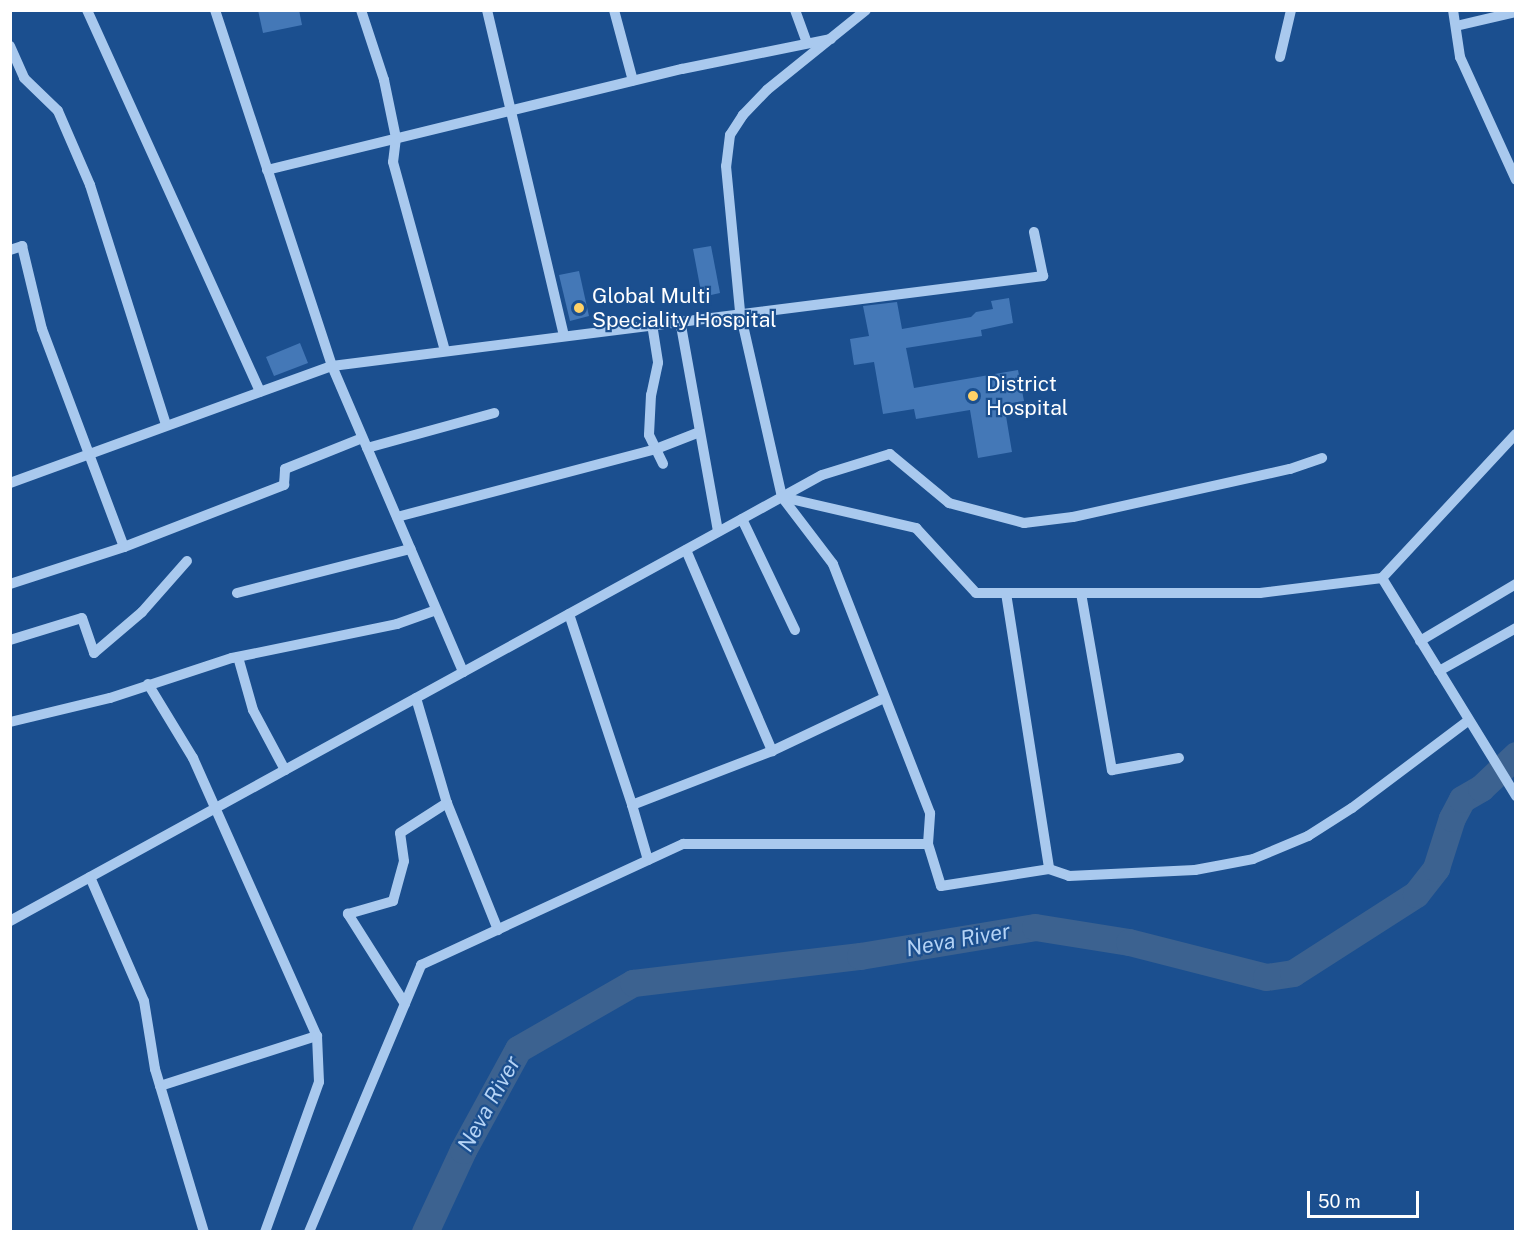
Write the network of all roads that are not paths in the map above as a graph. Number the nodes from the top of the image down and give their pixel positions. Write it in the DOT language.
graph roads {
  1 [pos="87,10"];
  2 [pos="215,10"];
  3 [pos="361,10"];
  4 [pos="487,10"];
  5 [pos="614,10"];
  6 [pos="795,10"];
  7 [pos="866,10"];
  8 [pos="1291,10"];
  9 [pos="1454,10"];
  10 [pos="1515,12"];
  11 [pos="1456,26"];
  12 [pos="834,38"];
  13 [pos="807,44"];
  14 [pos="10,46"];
  15 [pos="1280,57"];
  16 [pos="633,81"];
  17 [pos="511,110"];
  18 [pos="396,138"];
  19 [pos="1515,152"];
  20 [pos="1504,155"];
  21 [pos="267,170"];
  22 [pos="1515,180"];
  23 [pos="1034,231"];
  24 [pos="10,250"];
  25 [pos="740,312"];
  26 [pos="680,320"];
  27 [pos="652,324"];
  28 [pos="564,335"];
  29 [pos="445,351"];
  30 [pos="332,366"];
  31 [pos="260,392"];
  32 [pos="494,413"];
  33 [pos="166,425"];
  34 [pos="697,433"];
  35 [pos="1515,434"];
  36 [pos="365,443"];
  37 [pos="656,449"];
  38 [pos="88,455"];
  39 [pos="1322,458"];
  40 [pos="663,464"];
  41 [pos="10,483"];
  42 [pos="782,497"];
  43 [pos="396,517"];
  44 [pos="742,519"];
  45 [pos="718,532"];
  46 [pos="124,547"];
  47 [pos="410,549"];
  48 [pos="686,550"];
  49 [pos="187,561"];
  50 [pos="1382,578"];
  51 [pos="10,584"];
  52 [pos="1515,584"];
  53 [pos="237,593"];
  54 [pos="1006,593"];
  55 [pos="1081,593"];
  56 [pos="436,610"];
  57 [pos="569,614"];
  58 [pos="1515,628"];
  59 [pos="795,630"];
  60 [pos="10,640"];
  61 [pos="1420,641"];
  62 [pos="238,657"];
  63 [pos="1439,671"];
  64 [pos="463,672"];
  65 [pos="148,684"];
  66 [pos="416,698"];
  67 [pos="884,698"];
  68 [pos="1468,720"];
  69 [pos="10,722"];
  70 [pos="772,752"];
  71 [pos="1179,758"];
  72 [pos="285,770"];
  73 [pos="1514,788"];
  74 [pos="447,803"];
  75 [pos="632,805"];
  76 [pos="214,809"];
  77 [pos="928,844"];
  78 [pos="648,860"];
  79 [pos="1049,869"];
  80 [pos="90,877"];
  81 [pos="10,921"];
  82 [pos="498,930"];
  83 [pos="405,1004"];
  84 [pos="316,1036"];
  85 [pos="160,1086"];
  86 [pos="204,1232"];
  87 [pos="265,1232"];
  88 [pos="309,1232"];
  1 -- 31 [label="street"];
  2 -- 21 [label="street"];
  3 -- 18 [label="street"];
  4 -- 17 [label="street"];
  5 -- 16 [label="street"];
  6 -- 13 [label="street"];
  7 -- 12 [label="street"];
  8 -- 15 [label="street"];
  9 -- 11 [label="street"];
  10 -- 11 [label="street"];
  11 -- 20 [label="street"];
  12 -- 13 [label="street"];
  12 -- 25 [label="street"];
  13 -- 16 [label="street"];
  14 -- 33 [label="street"];
  16 -- 17 [label="street"];
  17 -- 18 [label="street"];
  17 -- 28 [label="street"];
  18 -- 21 [label="street"];
  18 -- 29 [label="street"];
  19 -- 20 [label="street"];
  20 -- 22 [label="street"];
  21 -- 30 [label="street"];
  23 -- 25 [label="street"];
  24 -- 38 [label="street"];
  25 -- 26 [label="street"];
  25 -- 42 [label="street"];
  26 -- 27 [label="street"];
  26 -- 34 [label="street"];
  27 -- 28 [label="street"];
  27 -- 37 [label="street"];
  28 -- 29 [label="street"];
  29 -- 30 [label="street"];
  30 -- 31 [label="street"];
  30 -- 36 [label="street"];
  31 -- 33 [label="street"];
  32 -- 36 [label="street"];
  33 -- 38 [label="street"];
  34 -- 37 [label="street"];
  34 -- 45 [label="street"];
  35 -- 50 [label="street"];
  36 -- 43 [label="street"];
  36 -- 46 [label="street"];
  37 -- 40 [label="street"];
  37 -- 43 [label="street"];
  38 -- 41 [label="street"];
  38 -- 46 [label="street"];
  39 -- 42 [label="street"];
  42 -- 44 [label="street"];
  42 -- 54 [label="street"];
  42 -- 67 [label="street"];
  43 -- 47 [label="street"];
  44 -- 45 [label="street"];
  44 -- 59 [label="street"];
  45 -- 48 [label="street"];
  46 -- 51 [label="street"];
  47 -- 53 [label="street"];
  47 -- 56 [label="street"];
  48 -- 57 [label="street"];
  48 -- 70 [label="street"];
  49 -- 60 [label="street"];
  50 -- 55 [label="street"];
  50 -- 61 [label="street"];
  52 -- 61 [label="street"];
  54 -- 55 [label="street"];
  54 -- 79 [label="street"];
  55 -- 71 [label="street"];
  56 -- 62 [label="street"];
  56 -- 64 [label="street"];
  57 -- 64 [label="street"];
  57 -- 75 [label="street"];
  58 -- 63 [label="street"];
  61 -- 63 [label="street"];
  62 -- 65 [label="street"];
  62 -- 72 [label="street"];
  63 -- 68 [label="street"];
  64 -- 66 [label="street"];
  65 -- 69 [label="street"];
  65 -- 76 [label="street"];
  66 -- 72 [label="street"];
  66 -- 74 [label="street"];
  67 -- 70 [label="street"];
  67 -- 77 [label="street"];
  68 -- 73 [label="street"];
  68 -- 79 [label="street"];
  70 -- 75 [label="street"];
  72 -- 76 [label="street"];
  74 -- 82 [label="street"];
  74 -- 83 [label="street"];
  75 -- 78 [label="street"];
  76 -- 80 [label="street"];
  76 -- 84 [label="street"];
  77 -- 78 [label="street"];
  77 -- 79 [label="street"];
  78 -- 82 [label="street"];
  80 -- 81 [label="street"];
  80 -- 85 [label="street"];
  82 -- 83 [label="street"];
  83 -- 88 [label="street"];
  84 -- 85 [label="street"];
  84 -- 87 [label="street"];
  85 -- 86 [label="street"];
}
